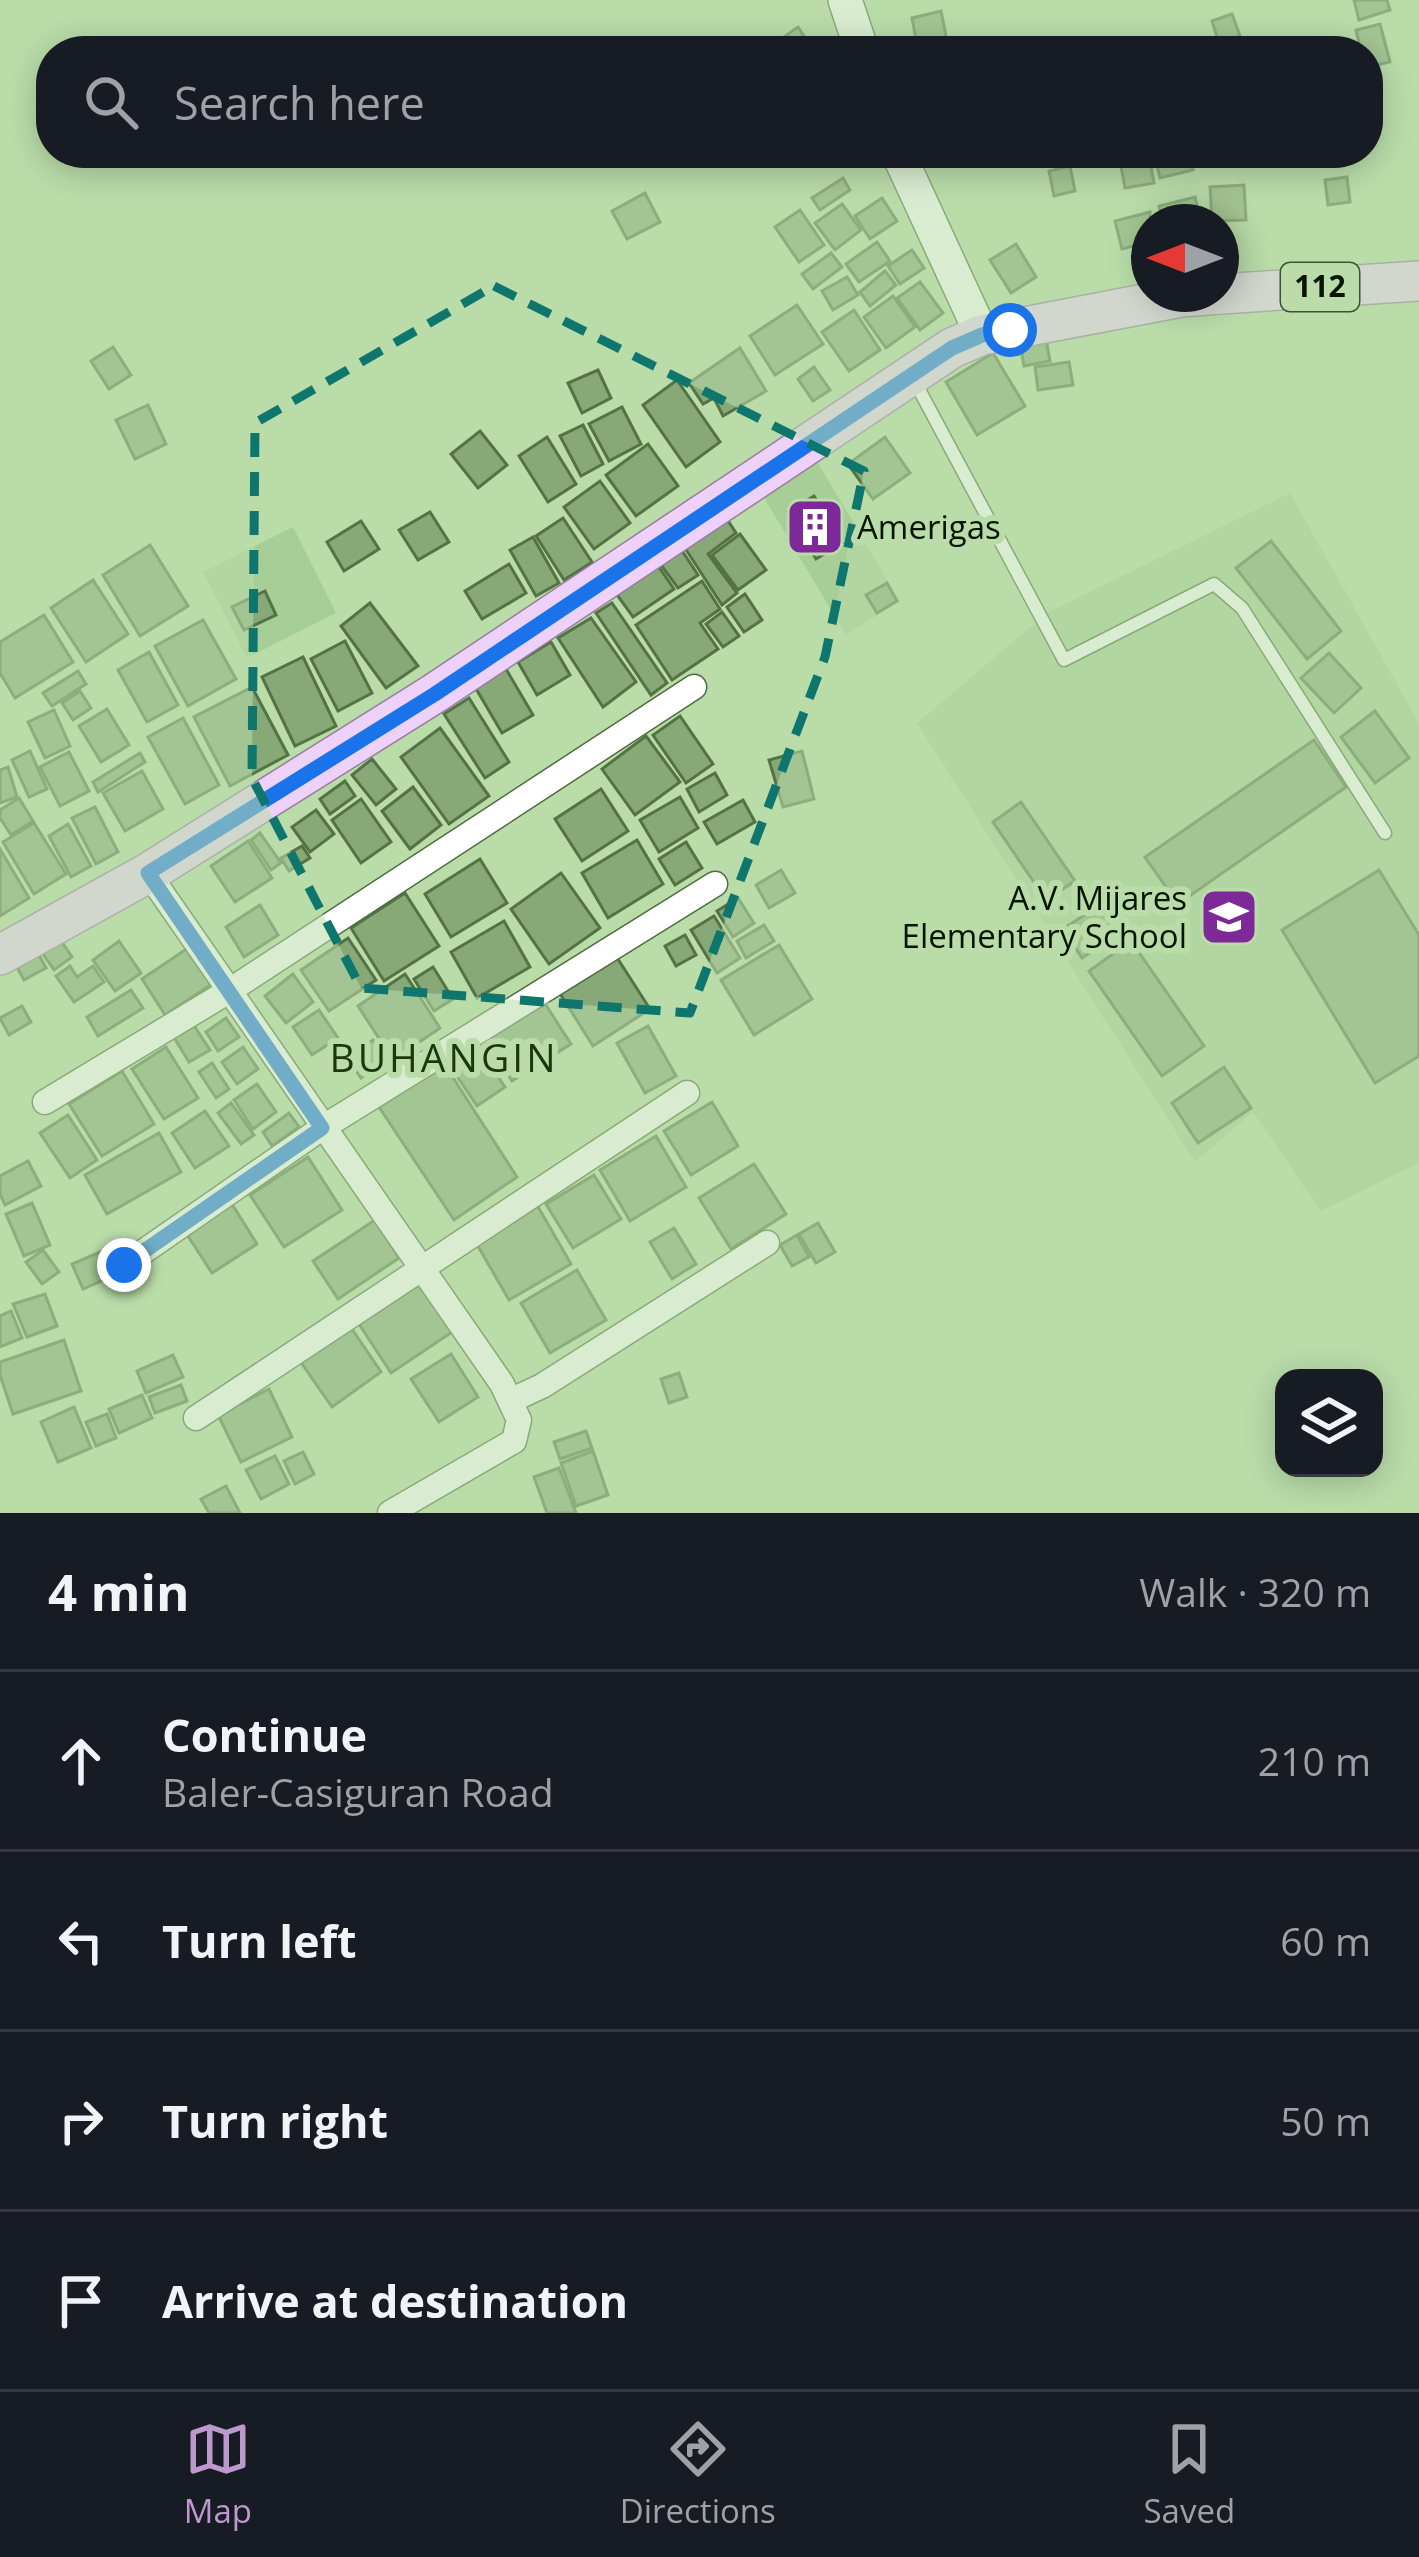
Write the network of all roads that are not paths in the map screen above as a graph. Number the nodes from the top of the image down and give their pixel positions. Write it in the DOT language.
graph roads {
  1 [pos="845,0"];
  2 [pos="857,36"];
  3 [pos="905,168"];
  4 [pos="1419,281"];
  5 [pos="1239,293"];
  6 [pos="1131,306"];
  7 [pos="982,335"];
  8 [pos="912,376"];
  9 [pos="694,687"];
  10 [pos="1384,833"];
  11 [pos="148,873"];
  12 [pos="715,884"];
  13 [pos="0,955"];
  14 [pos="229,991"];
  15 [pos="687,1093"];
  16 [pos="45,1102"];
  17 [pos="322,1128"];
  18 [pos="767,1243"];
  19 [pos="124,1265"];
  20 [pos="422,1267"];
  21 [pos="512,1400"];
  22 [pos="196,1418"];
  23 [pos="390,1513"];
  1 -- 2 [label="street"];
  3 -- 7 [label="street"];
  4 -- 5 [label="main road, 112"];
  6 -- 7 [label="main road, 112"];
  7 -- 8 [label="main road, 112"];
  8 -- 10 [label="lane"];
  8 -- 11 [label="main road, 112"];
  9 -- 14 [label="street"];
  11 -- 13 [label="main road, 112"];
  11 -- 14 [label="street"];
  12 -- 17 [label="street"];
  14 -- 16 [label="street"];
  14 -- 17 [label="street"];
  15 -- 20 [label="street"];
  17 -- 19 [label="street"];
  17 -- 20 [label="street"];
  18 -- 21 [label="street"];
  20 -- 21 [label="street"];
  20 -- 22 [label="street"];
  21 -- 23 [label="street"];
}
